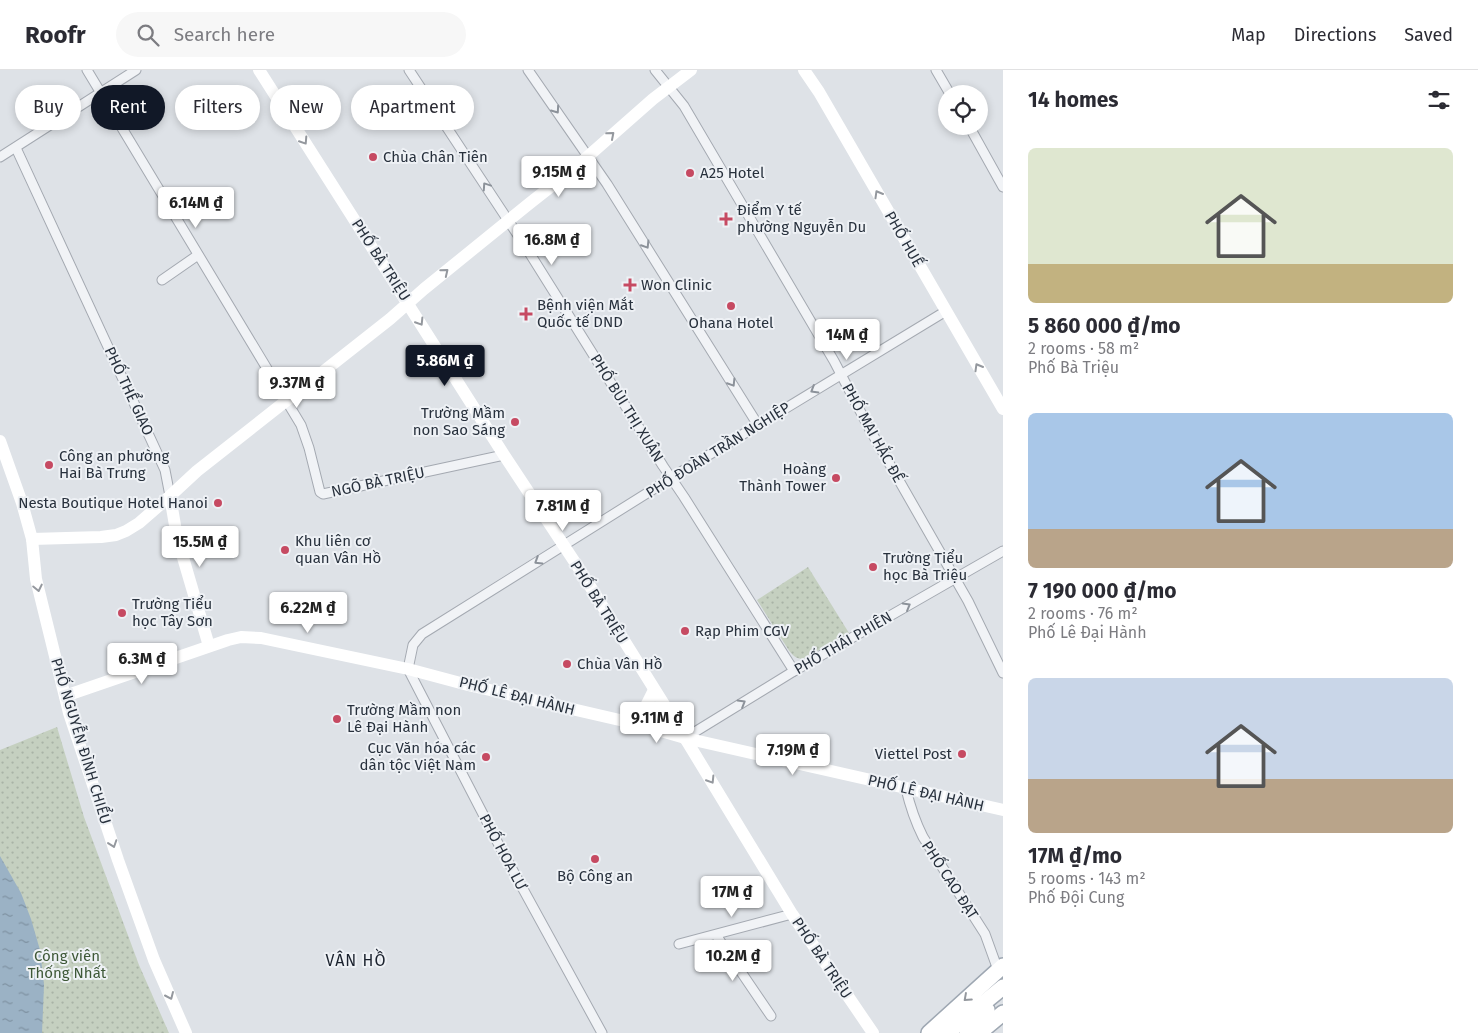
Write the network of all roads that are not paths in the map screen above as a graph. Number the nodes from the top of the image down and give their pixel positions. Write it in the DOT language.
graph roads {
  1 [pos="86,70"];
  2 [pos="136,70"];
  3 [pos="259,70"];
  4 [pos="409,70"];
  5 [pos="528,70"];
  6 [pos="655,70"];
  7 [pos="691,70"];
  8 [pos="804,70"];
  9 [pos="936,70"];
  10 [pos="96,85"];
  11 [pos="112,85"];
  12 [pos="945,85"];
  13 [pos="668,87"];
  14 [pos="91,99"];
  15 [pos="124,130"];
  16 [pos="974,135"];
  17 [pos="16,148"];
  18 [pos="589,155"];
  19 [pos="0,157"];
  20 [pos="1003,187"];
  21 [pos="509,220"];
  22 [pos="198,255"];
  23 [pos="162,280"];
  24 [pos="408,303"];
  25 [pos="946,312"];
  26 [pos="841,375"];
  27 [pos="286,400"];
  28 [pos="1003,409"];
  29 [pos="758,425"];
  30 [pos="0,442"];
  31 [pos="504,455"];
  32 [pos="671,478"];
  33 [pos="170,496"];
  34 [pos="32,540"];
  35 [pos="564,545"];
  36 [pos="1003,551"];
  37 [pos="956,579"];
  38 [pos="209,646"];
  39 [pos="408,669"];
  40 [pos="794,671"];
  41 [pos="1003,673"];
  42 [pos="654,690"];
  43 [pos="65,696"];
  44 [pos="637,724"];
  45 [pos="686,738"];
  46 [pos="906,789"];
  47 [pos="1003,810"];
  48 [pos="792,914"];
  49 [pos="716,935"];
  50 [pos="679,944"];
  51 [pos="1001,968"];
  52 [pos="1003,987"];
  53 [pos="1003,993"];
  54 [pos="1003,1013"];
  55 [pos="771,1016"];
  56 [pos="186,1033"];
  57 [pos="602,1033"];
  58 [pos="873,1033"];
  59 [pos="929,1033"];
  60 [pos="947,1033"];
  61 [pos="967,1033"];
  62 [pos="979,1033"];
  1 -- 10 [label="street"];
  2 -- 11 [label="street"];
  3 -- 24 [label="street, PHỐ BÀ TRIỆU, one-way"];
  21 -- 4 [label="street, PHỐ BÙI THỊ XUÂN, one-way"];
  5 -- 18 [label="street, one-way"];
  6 -- 13 [label="street, PHỐ MAI HẮC ĐẾ"];
  7 -- 13 [label="street"];
  25 -- 8 [label="street, PHỐ HUẾ, one-way"];
  9 -- 12 [label="street"];
  18 -- 13 [label="street, one-way"];
  13 -- 26 [label="street, PHỐ MAI HẮC ĐẾ"];
  14 -- 17 [label="street"];
  15 -- 22 [label="street"];
  16 -- 20 [label="street"];
  17 -- 19 [label="street"];
  17 -- 33 [label="street, PHỐ THỂ GIAO"];
  18 -- 21 [label="street"];
  18 -- 29 [label="street, one-way"];
  24 -- 21 [label="street, one-way"];
  21 -- 32 [label="street, PHỐ BÙI THỊ XUÂN"];
  22 -- 23 [label="street"];
  22 -- 27 [label="street"];
  24 -- 27 [label="street"];
  24 -- 31 [label="street, PHỐ BÀ TRIỆU, one-way"];
  25 -- 26 [label="street, PHỐ ĐOÀN TRẦN NGHIỆP"];
  28 -- 25 [label="street, PHỐ HUẾ, one-way"];
  26 -- 29 [label="street, PHỐ ĐOÀN TRẦN NGHIỆP, one-way"];
  26 -- 37 [label="street, PHỐ MAI HẮC ĐẾ"];
  27 -- 31 [label="street, NGÕ BÀ TRIỆU"];
  27 -- 33 [label="street"];
  29 -- 32 [label="street, PHỐ ĐOÀN TRẦN NGHIỆP"];
  30 -- 34 [label="street, PHỐ NGUYỄN ĐÌNH CHIỂU"];
  31 -- 35 [label="street, PHỐ BÀ TRIỆU"];
  32 -- 35 [label="street, PHỐ ĐOÀN TRẦN NGHIỆP"];
  32 -- 40 [label="street, PHỐ BÙI THỊ XUÂN"];
  33 -- 34 [label="street"];
  33 -- 38 [label="street, PHỐ THỂ GIAO"];
  34 -- 43 [label="street, PHỐ NGUYỄN ĐÌNH CHIỂU, one-way"];
  35 -- 39 [label="street, PHỐ ĐOÀN TRẦN NGHIỆP, one-way"];
  35 -- 42 [label="street, PHỐ BÀ TRIỆU"];
  36 -- 37 [label="street, PHỐ THÁI PHIÊN"];
  40 -- 37 [label="street, PHỐ THÁI PHIÊN, one-way"];
  37 -- 41 [label="street, PHỐ MAI HẮC ĐẾ"];
  38 -- 39 [label="street, PHỐ LÊ ĐẠI HÀNH"];
  38 -- 43 [label="street, PHỐ LÊ ĐẠI HÀNH"];
  39 -- 44 [label="street, PHỐ LÊ ĐẠI HÀNH"];
  39 -- 57 [label="street, PHỐ HOA LƯ"];
  45 -- 40 [label="street, PHỐ THÁI PHIÊN, one-way"];
  42 -- 44 [label="street"];
  42 -- 45 [label="street, PHỐ BÀ TRIỆU"];
  43 -- 56 [label="street, PHỐ NGUYỄN ĐÌNH CHIỂU, one-way"];
  44 -- 45 [label="street, PHỐ LÊ ĐẠI HÀNH"];
  45 -- 46 [label="street, PHỐ LÊ ĐẠI HÀNH"];
  45 -- 48 [label="street, PHỐ BÀ TRIỆU, one-way"];
  46 -- 47 [label="street, PHỐ LÊ ĐẠI HÀNH"];
  46 -- 51 [label="street, PHỐ CAO ĐẠT"];
  48 -- 49 [label="street"];
  48 -- 58 [label="street, PHỐ BÀ TRIỆU"];
  49 -- 50 [label="street"];
  49 -- 55 [label="street"];
  51 -- 59 [label="main road, one-way"];
  52 -- 60 [label="main road"];
  53 -- 61 [label="main road"];
  54 -- 62 [label="main road"];
}
